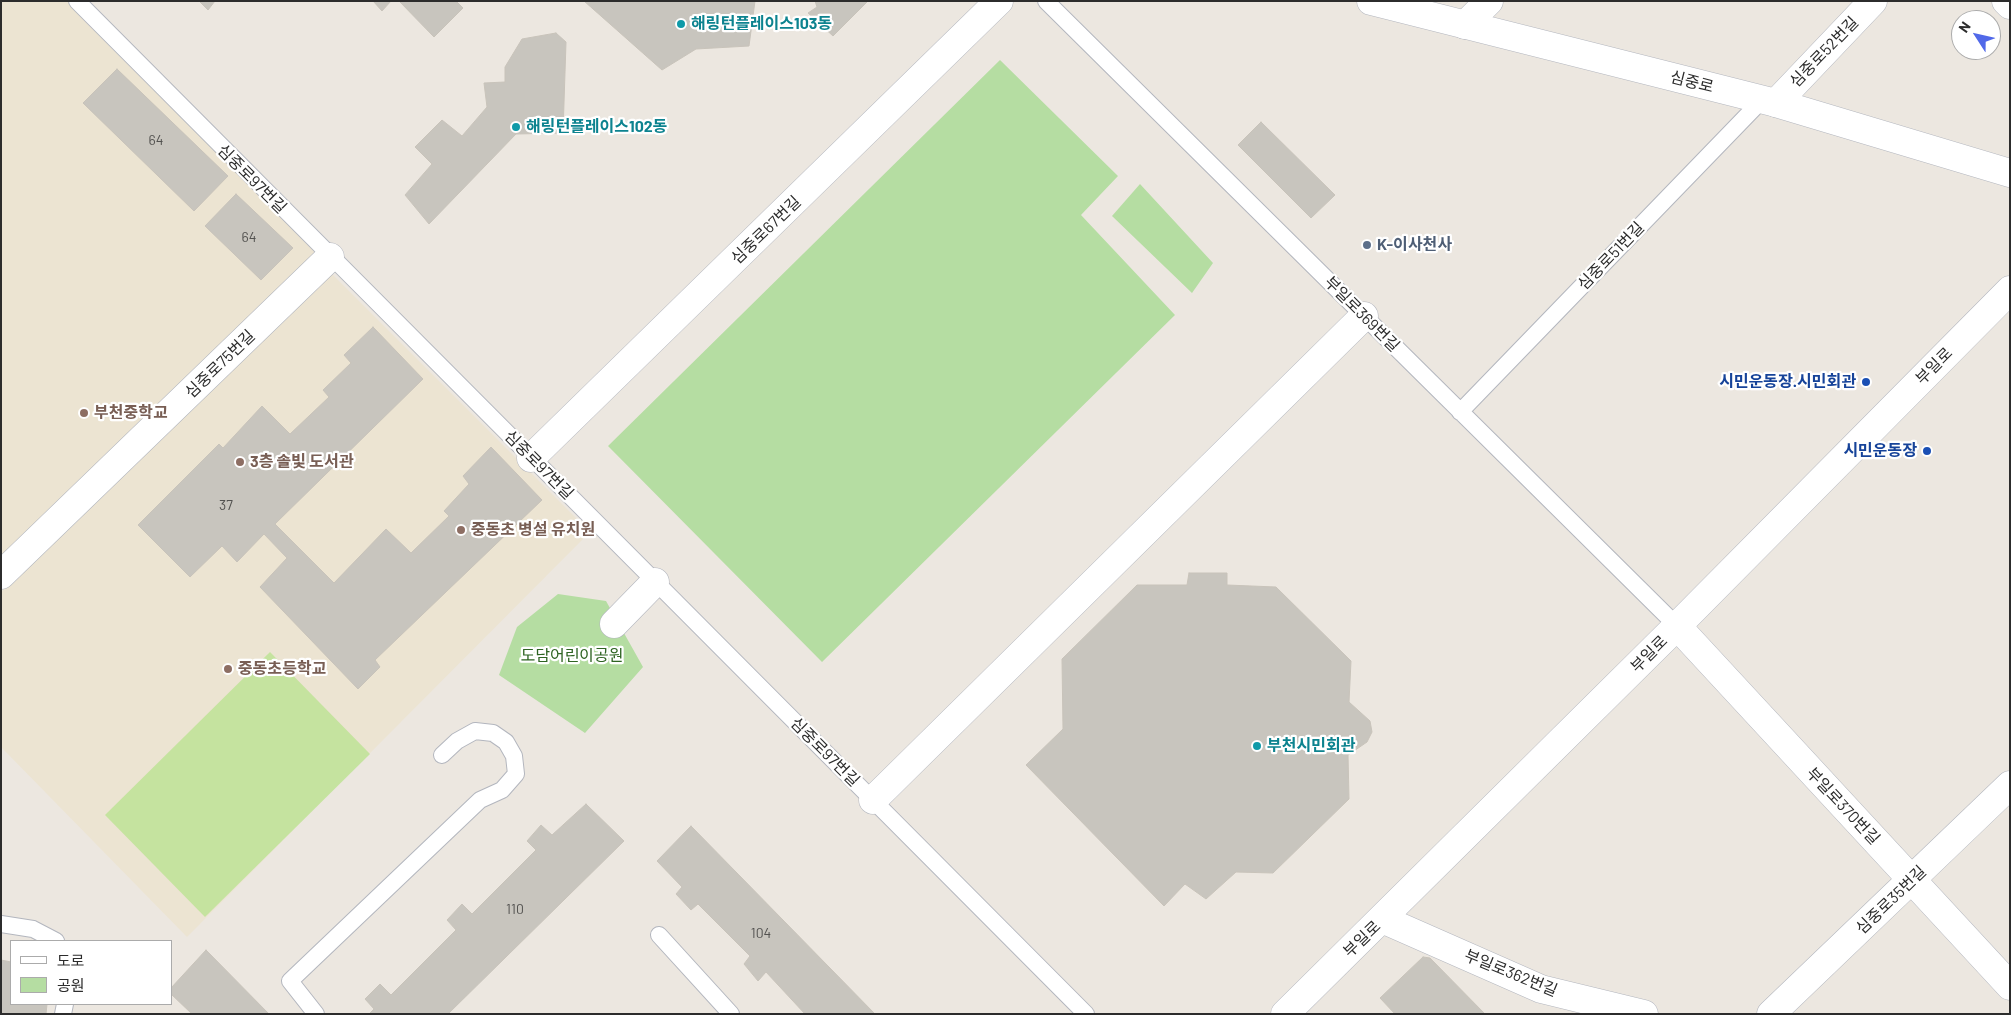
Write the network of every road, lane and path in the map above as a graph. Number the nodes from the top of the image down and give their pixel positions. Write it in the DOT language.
graph roads {
  1 [pos="77,1"];
  2 [pos="999,1"];
  3 [pos="1046,1"];
  4 [pos="1371,1"];
  5 [pos="1489,1"];
  6 [pos="1873,1"];
  7 [pos="2006,1"];
  8 [pos="2010,5"];
  9 [pos="1465,25"];
  10 [pos="1769,102"];
  11 [pos="2010,173"];
  12 [pos="330,258"];
  13 [pos="2006,298"];
  14 [pos="1364,316"];
  15 [pos="1460,412"];
  16 [pos="532,458"];
  17 [pos="1,575"];
  18 [pos="656,582"];
  19 [pos="614,624"];
  20 [pos="1677,626"];
  21 [pos="442,754"];
  22 [pos="2010,785"];
  23 [pos="873,800"];
  24 [pos="1912,880"];
  25 [pos="1382,919"];
  26 [pos="1,924"];
  27 [pos="659,935"];
  28 [pos="54,940"];
  29 [pos="2010,986"];
  30 [pos="316,1014"];
  31 [pos="731,1014"];
  32 [pos="1086,1014"];
  33 [pos="1285,1014"];
  34 [pos="1644,1014"];
  35 [pos="1772,1014"];
  1 -- 12 [label="lane, 심중로97번길"];
  2 -- 16 [label="street, 심중로67번길"];
  3 -- 14 [label="lane, 부일로369번길"];
  4 -- 9 [label="street, 심중로"];
  5 -- 9 [label="street"];
  6 -- 10 [label="street, 심중로52번길"];
  7 -- 8 [label="street"];
  9 -- 10 [label="street, 심중로"];
  10 -- 11 [label="street, 심중로"];
  10 -- 15 [label="lane, 심중로51번길"];
  12 -- 16 [label="lane, 심중로97번길"];
  12 -- 17 [label="street, 심중로75번길"];
  13 -- 20 [label="street, 부일로"];
  14 -- 15 [label="lane, 부일로369번길"];
  14 -- 23 [label="street"];
  15 -- 20 [label="lane, 부일로369번길"];
  16 -- 18 [label="lane, 심중로97번길"];
  18 -- 19 [label="street"];
  18 -- 23 [label="lane, 심중로97번길"];
  20 -- 24 [label="street, 부일로370번길"];
  20 -- 25 [label="street, 부일로"];
  21 -- 30 [label="lane"];
  22 -- 24 [label="street, 심중로35번길"];
  23 -- 32 [label="lane, 심중로97번길"];
  24 -- 29 [label="street, 부일로370번길"];
  24 -- 35 [label="street, 심중로35번길"];
  25 -- 33 [label="street, 부일로"];
  25 -- 34 [label="street, 부일로362번길"];
  26 -- 28 [label="lane"];
  27 -- 31 [label="lane"];
}
